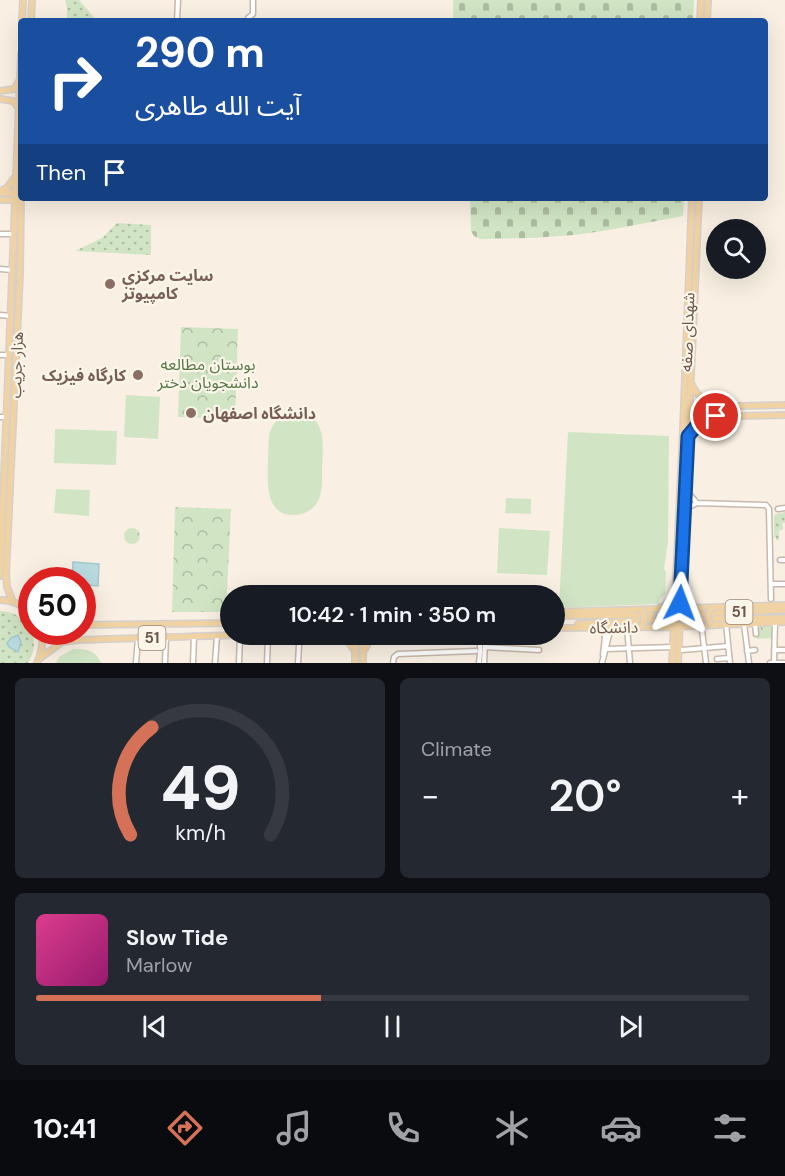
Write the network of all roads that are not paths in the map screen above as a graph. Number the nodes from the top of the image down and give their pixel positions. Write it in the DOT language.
graph roads {
  1 [pos="23,0"];
  2 [pos="32,0"];
  3 [pos="178,0"];
  4 [pos="253,0"];
  5 [pos="701,0"];
  6 [pos="708,0"];
  7 [pos="22,18"];
  8 [pos="31,18"];
  9 [pos="177,18"];
  10 [pos="249,18"];
  11 [pos="700,18"];
  12 [pos="707,18"];
  13 [pos="18,83"];
  14 [pos="0,92"];
  15 [pos="0,99"];
  16 [pos="18,107"];
  17 [pos="15,177"];
  18 [pos="0,192"];
  19 [pos="18,193"];
  20 [pos="18,199"];
  21 [pos="0,200"];
  22 [pos="14,200"];
  23 [pos="21,201"];
  24 [pos="692,201"];
  25 [pos="699,201"];
  26 [pos="0,234"];
  27 [pos="13,234"];
  28 [pos="0,269"];
  29 [pos="12,270"];
  30 [pos="0,315"];
  31 [pos="10,316"];
  32 [pos="17,352"];
  33 [pos="8,354"];
  34 [pos="0,355"];
  35 [pos="691,384"];
  36 [pos="785,405"];
  37 [pos="690,406"];
  38 [pos="715,406"];
  39 [pos="684,411"];
  40 [pos="716,416"];
  41 [pos="785,416"];
  42 [pos="3,417"];
  43 [pos="689,417"];
  44 [pos="688,436"];
  45 [pos="686,490"];
  46 [pos="697,502"];
  47 [pos="7,506"];
  48 [pos="785,508"];
  49 [pos="685,509"];
  50 [pos="778,509"];
  51 [pos="1,534"];
  52 [pos="0,576"];
  53 [pos="785,584"];
  54 [pos="771,585"];
  55 [pos="678,591"];
  56 [pos="771,599"];
  57 [pos="0,600"];
  58 [pos="13,602"];
  59 [pos="18,604"];
  60 [pos="782,605"];
  61 [pos="764,606"];
  62 [pos="659,608"];
  63 [pos="712,608"];
  64 [pos="640,609"];
  65 [pos="677,609"];
  66 [pos="785,610"];
  67 [pos="565,612"];
  68 [pos="695,614"];
  69 [pos="565,616"];
  70 [pos="653,620"];
  71 [pos="785,620"];
  72 [pos="775,622"];
  73 [pos="220,623"];
  74 [pos="755,623"];
  75 [pos="726,624"];
  76 [pos="744,624"];
  77 [pos="96,625"];
  78 [pos="565,625"];
  79 [pos="712,625"];
  80 [pos="565,626"];
  81 [pos="692,626"];
  82 [pos="601,627"];
  83 [pos="611,627"];
  84 [pos="627,627"];
  85 [pos="640,627"];
  86 [pos="702,630"];
  87 [pos="676,633"];
  88 [pos="607,634"];
  89 [pos="756,634"];
  90 [pos="194,636"];
  91 [pos="217,636"];
  92 [pos="220,636"];
  93 [pos="166,637"];
  94 [pos="138,638"];
  95 [pos="96,639"];
  96 [pos="42,645"];
  97 [pos="58,645"];
  98 [pos="240,645"];
  99 [pos="269,645"];
  100 [pos="299,645"];
  101 [pos="350,645"];
  102 [pos="355,645"];
  103 [pos="363,645"];
  104 [pos="366,645"];
  105 [pos="480,645"];
  106 [pos="728,646"];
  107 [pos="485,647"];
  108 [pos="704,648"];
  109 [pos="628,649"];
  110 [pos="678,649"];
  111 [pos="539,650"];
  112 [pos="606,650"];
  113 [pos="755,650"];
  114 [pos="774,650"];
  115 [pos="785,650"];
  116 [pos="476,651"];
  117 [pos="747,651"];
  118 [pos="355,653"];
  119 [pos="363,653"];
  120 [pos="717,659"];
  121 [pos="729,660"];
  122 [pos="38,661"];
  123 [pos="602,661"];
  124 [pos="136,663"];
  125 [pos="165,663"];
  126 [pos="193,663"];
  127 [pos="215,663"];
  128 [pos="239,663"];
  129 [pos="267,663"];
  130 [pos="298,663"];
  131 [pos="306,663"];
  132 [pos="355,663"];
  133 [pos="363,663"];
  134 [pos="393,663"];
  135 [pos="479,663"];
  136 [pos="484,663"];
  137 [pos="630,663"];
  138 [pos="672,663"];
  139 [pos="678,663"];
  140 [pos="706,663"];
  141 [pos="749,663"];
  142 [pos="773,663"];
  143 [pos="785,663"];
  1 -- 7 [label="main road"];
  2 -- 8 [label="main road"];
  3 -- 9 [label="street"];
  4 -- 10 [label="street"];
  5 -- 11 [label="main road"];
  6 -- 12 [label="main road"];
  13 -- 14 [label="main road"];
  15 -- 16 [label="main road"];
  16 -- 17 [label="main road"];
  17 -- 18 [label="main road"];
  17 -- 19 [label="main road"];
  18 -- 19 [label="main road"];
  19 -- 22 [label="main road"];
  20 -- 22 [label="main road"];
  21 -- 22 [label="main road"];
  22 -- 27 [label="main road"];
  23 -- 32 [label="main road, هزار جریب"];
  24 -- 39 [label="main road, شهدای صفه"];
  25 -- 35 [label="main road, شهدای صفه"];
  26 -- 27 [label="street"];
  27 -- 29 [label="main road"];
  28 -- 29 [label="street"];
  29 -- 31 [label="main road"];
  30 -- 31 [label="street"];
  31 -- 33 [label="main road"];
  32 -- 33 [label="main road"];
  32 -- 47 [label="main road, هزار جریب"];
  33 -- 34 [label="street"];
  33 -- 42 [label="main road"];
  35 -- 37 [label="main road, شهدای صفه"];
  35 -- 38 [label="main road"];
  36 -- 38 [label="main road"];
  37 -- 38 [label="main road"];
  37 -- 39 [label="main road"];
  37 -- 43 [label="main road, شهدای صفه"];
  38 -- 40 [label="main road"];
  39 -- 43 [label="main road"];
  39 -- 55 [label="main road, شهدای صفه"];
  40 -- 41 [label="main road"];
  40 -- 43 [label="main road"];
  40 -- 44 [label="main road"];
  42 -- 47 [label="main road"];
  43 -- 44 [label="main road, شهدای صفه"];
  44 -- 45 [label="main road, شهدای صفه"];
  45 -- 46 [label="street"];
  45 -- 49 [label="main road, شهدای صفه"];
  46 -- 49 [label="street"];
  46 -- 54 [label="street"];
  47 -- 51 [label="main road"];
  47 -- 58 [label="main road, هزار جریب"];
  48 -- 50 [label="street"];
  49 -- 55 [label="main road, شهدای صفه"];
  51 -- 52 [label="main road"];
  53 -- 54 [label="street"];
  54 -- 56 [label="street"];
  55 -- 62 [label="main road"];
  55 -- 65 [label="main road, شهدای صفه"];
  55 -- 68 [label="main road"];
  56 -- 60 [label="street"];
  56 -- 61 [label="street"];
  57 -- 58 [label="main road"];
  58 -- 59 [label="main road"];
  60 -- 61 [label="main road"];
  61 -- 63 [label="main road"];
  62 -- 64 [label="main road, دانشگاه"];
  62 -- 65 [label="main road, دانشگاه"];
  63 -- 68 [label="main road"];
  63 -- 79 [label="main road, bridge"];
  64 -- 67 [label="main road, دانشگاه"];
  64 -- 85 [label="main road, bridge"];
  65 -- 68 [label="main road, دانشگاه"];
  65 -- 87 [label="main road, شهدای صفه"];
  66 -- 68 [label="main road, 51"];
  68 -- 71 [label="main road, 51"];
  69 -- 70 [label="main road"];
  70 -- 78 [label="main road"];
  70 -- 85 [label="main road, دانشگاه"];
  70 -- 87 [label="main road, دانشگاه"];
  70 -- 87 [label="main road"];
  71 -- 72 [label="main road, دانشگاه"];
  72 -- 74 [label="main road, دانشگاه"];
  72 -- 114 [label="street"];
  73 -- 77 [label="main road, 51"];
  74 -- 76 [label="main road, دانشگاه"];
  74 -- 89 [label="street"];
  75 -- 76 [label="main road, دانشگاه"];
  75 -- 79 [label="main road, دانشگاه"];
  75 -- 106 [label="street"];
  76 -- 117 [label="street"];
  79 -- 81 [label="main road, دانشگاه"];
  80 -- 82 [label="main road, دانشگاه"];
  81 -- 87 [label="main road, دانشگاه"];
  81 -- 87 [label="main road"];
  82 -- 83 [label="main road, دانشگاه"];
  82 -- 88 [label="street"];
  83 -- 84 [label="main road, دانشگاه"];
  83 -- 88 [label="street"];
  84 -- 85 [label="main road, دانشگاه"];
  84 -- 109 [label="street"];
  86 -- 108 [label="street"];
  87 -- 110 [label="main road, شهدای صفه"];
  88 -- 112 [label="street"];
  88 -- 123 [label="street"];
  90 -- 91 [label="main road, 51"];
  90 -- 93 [label="main road, 51"];
  90 -- 126 [label="street"];
  91 -- 92 [label="main road, 51"];
  91 -- 127 [label="street"];
  93 -- 94 [label="main road, 51"];
  93 -- 125 [label="street"];
  94 -- 95 [label="main road, 51"];
  94 -- 124 [label="street"];
  96 -- 122 [label="main road"];
  97 -- 122 [label="main road"];
  98 -- 128 [label="street"];
  99 -- 129 [label="street"];
  100 -- 130 [label="street"];
  101 -- 118 [label="main road"];
  102 -- 118 [label="main road"];
  103 -- 119 [label="main road"];
  104 -- 119 [label="main road"];
  105 -- 135 [label="street"];
  106 -- 108 [label="street"];
  106 -- 121 [label="street"];
  107 -- 111 [label="street"];
  107 -- 136 [label="street"];
  108 -- 110 [label="street"];
  108 -- 140 [label="street"];
  109 -- 110 [label="street"];
  109 -- 112 [label="street"];
  109 -- 137 [label="street"];
  110 -- 138 [label="main road"];
  110 -- 139 [label="main road"];
  112 -- 123 [label="street"];
  113 -- 117 [label="street"];
  114 -- 115 [label="street"];
  114 -- 142 [label="street"];
  116 -- 134 [label="street"];
  117 -- 141 [label="street"];
  118 -- 132 [label="main road"];
  119 -- 133 [label="main road"];
  120 -- 121 [label="street"];
  130 -- 131 [label="street"];
  142 -- 143 [label="street"];
}
